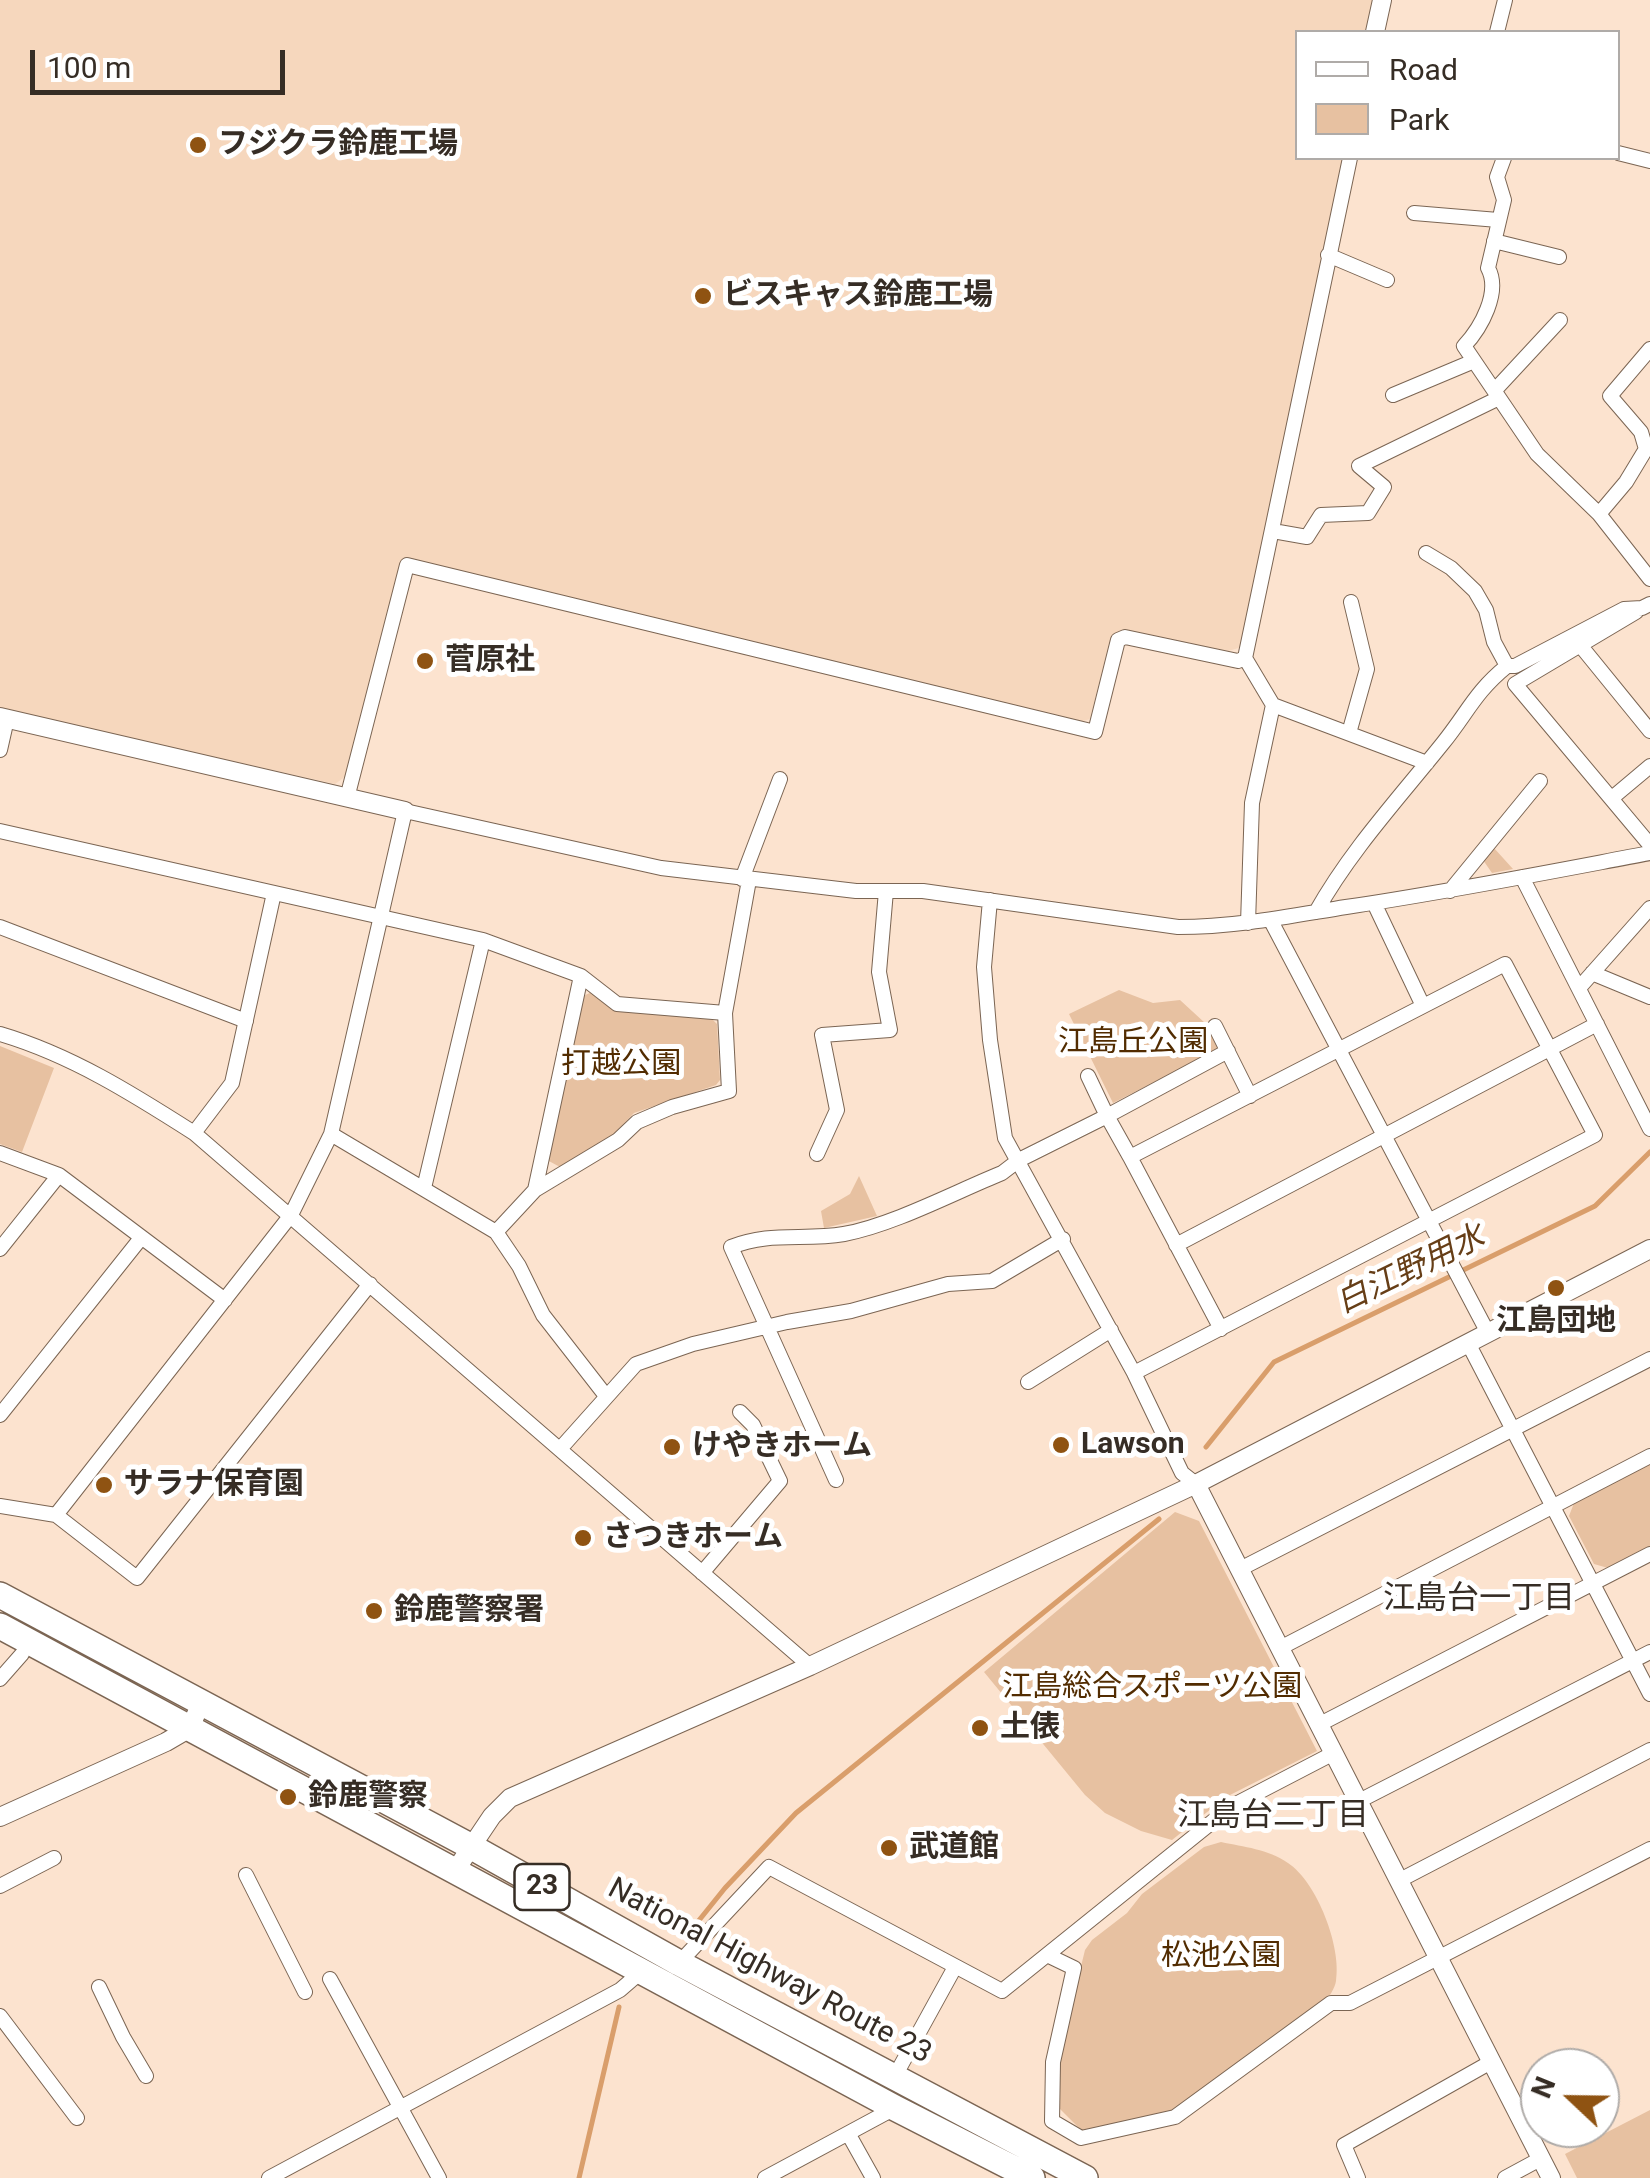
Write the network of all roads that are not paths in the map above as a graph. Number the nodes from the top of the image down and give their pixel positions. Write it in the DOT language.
graph roads {
  1 [pos="1382,0"];
  2 [pos="1504,0"];
  3 [pos="1375,30"];
  4 [pos="1498,30"];
  5 [pos="1620,154"];
  6 [pos="1350,160"];
  7 [pos="1503,160"];
  8 [pos="1650,161"];
  9 [pos="1414,212"];
  10 [pos="1498,220"];
  11 [pos="1494,241"];
  12 [pos="1328,256"];
  13 [pos="1559,257"];
  14 [pos="1386,280"];
  15 [pos="1560,320"];
  16 [pos="1650,350"];
  17 [pos="1474,361"];
  18 [pos="1497,394"];
  19 [pos="1393,395"];
  20 [pos="1646,427"];
  21 [pos="1599,514"];
  22 [pos="1273,531"];
  23 [pos="1426,553"];
  24 [pos="1650,579"];
  25 [pos="1350,602"];
  26 [pos="1646,606"];
  27 [pos="1580,645"];
  28 [pos="1246,658"];
  29 [pos="1508,666"];
  30 [pos="1273,705"];
  31 [pos="4,718"];
  32 [pos="1650,731"];
  33 [pos="1349,733"];
  34 [pos="0,750"];
  35 [pos="1427,763"];
  36 [pos="1650,766"];
  37 [pos="780,779"];
  38 [pos="1540,782"];
  39 [pos="347,798"];
  40 [pos="1612,798"];
  41 [pos="406,811"];
  42 [pos="0,831"];
  43 [pos="1650,844"];
  44 [pos="1650,853"];
  45 [pos="1522,878"];
  46 [pos="745,880"];
  47 [pos="886,890"];
  48 [pos="1450,892"];
  49 [pos="274,893"];
  50 [pos="990,900"];
  51 [pos="1374,903"];
  52 [pos="1650,908"];
  53 [pos="1316,912"];
  54 [pos="380,917"];
  55 [pos="1272,921"];
  56 [pos="1248,924"];
  57 [pos="0,927"];
  58 [pos="483,940"];
  59 [pos="1592,973"];
  60 [pos="581,976"];
  61 [pos="1579,988"];
  62 [pos="1650,997"];
  63 [pos="1423,1006"];
  64 [pos="724,1012"];
  65 [pos="246,1021"];
  66 [pos="1597,1024"];
  67 [pos="1215,1026"];
  68 [pos="0,1034"];
  69 [pos="1549,1050"];
  70 [pos="1339,1051"];
  71 [pos="1228,1052"];
  72 [pos="1088,1076"];
  73 [pos="1250,1096"];
  74 [pos="1107,1116"];
  75 [pos="1650,1129"];
  76 [pos="194,1133"];
  77 [pos="331,1134"];
  78 [pos="1383,1137"];
  79 [pos="0,1153"];
  80 [pos="817,1154"];
  81 [pos="1130,1158"];
  82 [pos="1018,1160"];
  83 [pos="59,1175"];
  84 [pos="424,1188"];
  85 [pos="535,1190"];
  86 [pos="291,1215"];
  87 [pos="1428,1222"];
  88 [pos="496,1232"];
  89 [pos="141,1238"];
  90 [pos="1063,1239"];
  91 [pos="1176,1245"];
  92 [pos="1650,1248"];
  93 [pos="0,1250"];
  94 [pos="370,1284"];
  95 [pos="224,1300"];
  96 [pos="768,1328"];
  97 [pos="1222,1329"];
  98 [pos="1111,1330"];
  99 [pos="1488,1333"];
  100 [pos="1468,1343"];
  101 [pos="1650,1359"];
  102 [pos="1134,1373"];
  103 [pos="1028,1382"];
  104 [pos="606,1396"];
  105 [pos="740,1412"];
  106 [pos="0,1415"];
  107 [pos="1512,1429"];
  108 [pos="560,1449"];
  109 [pos="1650,1456"];
  110 [pos="836,1480"];
  111 [pos="1196,1484"];
  112 [pos="0,1506"];
  113 [pos="1554,1506"];
  114 [pos="56,1516"];
  115 [pos="1650,1554"];
  116 [pos="1240,1569"];
  117 [pos="702,1573"];
  118 [pos="1593,1582"];
  119 [pos="0,1595"];
  120 [pos="0,1626"];
  121 [pos="1280,1648"];
  122 [pos="1650,1652"];
  123 [pos="22,1654"];
  124 [pos="1632,1662"];
  125 [pos="810,1666"];
  126 [pos="0,1679"];
  127 [pos="1650,1694"];
  128 [pos="201,1703"];
  129 [pos="1320,1724"];
  130 [pos="190,1728"];
  131 [pos="1650,1750"];
  132 [pos="1334,1753"];
  133 [pos="1360,1801"];
  134 [pos="0,1817"];
  135 [pos="470,1846"];
  136 [pos="1650,1849"];
  137 [pos="54,1858"];
  138 [pos="455,1871"];
  139 [pos="246,1875"];
  140 [pos="1400,1880"];
  141 [pos="0,1886"];
  142 [pos="1047,1955"];
  143 [pos="1439,1958"];
  144 [pos="679,1963"];
  145 [pos="955,1967"];
  146 [pos="642,1971"];
  147 [pos="330,1979"];
  148 [pos="99,1987"];
  149 [pos="305,1992"];
  150 [pos="0,2017"];
  151 [pos="1491,2062"];
  152 [pos="146,2076"];
  153 [pos="895,2076"];
  154 [pos="402,2107"];
  155 [pos="895,2108"];
  156 [pos="77,2118"];
  157 [pos="850,2135"];
  158 [pos="1542,2158"];
  159 [pos="269,2178"];
  160 [pos="439,2178"];
  161 [pos="765,2178"];
  162 [pos="873,2178"];
  163 [pos="1032,2178"];
  164 [pos="1085,2178"];
  165 [pos="1358,2178"];
  166 [pos="1505,2178"];
  167 [pos="1551,2178"];
  1 -- 3 [label="street"];
  2 -- 4 [label="street"];
  5 -- 8 [label="street"];
  6 -- 12 [label="street"];
  7 -- 10 [label="street"];
  9 -- 10 [label="street"];
  10 -- 11 [label="street"];
  11 -- 13 [label="street"];
  11 -- 17 [label="street"];
  12 -- 14 [label="street"];
  12 -- 22 [label="street"];
  15 -- 18 [label="street"];
  16 -- 20 [label="street"];
  17 -- 18 [label="street"];
  17 -- 19 [label="street"];
  18 -- 21 [label="street"];
  18 -- 22 [label="street"];
  20 -- 21 [label="street"];
  21 -- 24 [label="street"];
  22 -- 28 [label="street"];
  23 -- 29 [label="street"];
  25 -- 33 [label="street"];
  26 -- 27 [label="street"];
  26 -- 29 [label="street"];
  27 -- 32 [label="street"];
  27 -- 40 [label="street"];
  28 -- 30 [label="street"];
  28 -- 39 [label="street"];
  29 -- 35 [label="street"];
  30 -- 33 [label="street"];
  30 -- 56 [label="street"];
  31 -- 34 [label="street"];
  31 -- 39 [label="street"];
  33 -- 35 [label="street"];
  35 -- 53 [label="street"];
  36 -- 40 [label="street"];
  37 -- 46 [label="street"];
  38 -- 48 [label="street"];
  39 -- 41 [label="street"];
  40 -- 43 [label="street"];
  41 -- 46 [label="street"];
  41 -- 54 [label="street"];
  42 -- 49 [label="street"];
  44 -- 45 [label="street"];
  45 -- 48 [label="street"];
  45 -- 61 [label="street"];
  46 -- 47 [label="street"];
  46 -- 64 [label="street"];
  47 -- 50 [label="street"];
  47 -- 80 [label="street"];
  48 -- 51 [label="street"];
  49 -- 54 [label="street"];
  49 -- 65 [label="street"];
  50 -- 56 [label="street"];
  50 -- 82 [label="street"];
  51 -- 53 [label="street"];
  51 -- 63 [label="street"];
  52 -- 59 [label="street"];
  53 -- 55 [label="street"];
  54 -- 58 [label="street"];
  54 -- 77 [label="street"];
  55 -- 56 [label="street"];
  55 -- 70 [label="street"];
  57 -- 65 [label="street"];
  58 -- 60 [label="street"];
  58 -- 84 [label="street"];
  59 -- 61 [label="street"];
  59 -- 62 [label="street"];
  60 -- 64 [label="street"];
  60 -- 85 [label="street"];
  61 -- 66 [label="street"];
  63 -- 69 [label="street"];
  63 -- 70 [label="street"];
  64 -- 85 [label="street"];
  65 -- 76 [label="street"];
  66 -- 69 [label="street"];
  66 -- 75 [label="street"];
  67 -- 71 [label="street"];
  68 -- 76 [label="street"];
  69 -- 78 [label="street"];
  69 -- 87 [label="street"];
  70 -- 73 [label="street"];
  70 -- 78 [label="street"];
  71 -- 73 [label="street"];
  71 -- 74 [label="street"];
  72 -- 74 [label="street"];
  73 -- 81 [label="street"];
  74 -- 81 [label="street"];
  74 -- 82 [label="street"];
  76 -- 86 [label="street"];
  77 -- 84 [label="street"];
  77 -- 86 [label="street"];
  78 -- 87 [label="street"];
  78 -- 91 [label="street"];
  79 -- 83 [label="street"];
  81 -- 91 [label="street"];
  82 -- 90 [label="street"];
  82 -- 96 [label="street"];
  83 -- 89 [label="street"];
  83 -- 93 [label="street"];
  84 -- 88 [label="street"];
  85 -- 88 [label="street"];
  86 -- 94 [label="street"];
  86 -- 95 [label="street"];
  87 -- 97 [label="street"];
  87 -- 99 [label="street"];
  88 -- 104 [label="street"];
  89 -- 95 [label="street"];
  89 -- 106 [label="street"];
  90 -- 96 [label="street"];
  90 -- 98 [label="street"];
  91 -- 97 [label="street"];
  92 -- 99 [label="street"];
  94 -- 108 [label="street"];
  94 -- 114 [label="street"];
  95 -- 114 [label="street"];
  96 -- 104 [label="street"];
  96 -- 110 [label="street"];
  97 -- 102 [label="street"];
  98 -- 102 [label="street"];
  98 -- 103 [label="street"];
  99 -- 100 [label="street"];
  100 -- 107 [label="street"];
  100 -- 111 [label="street"];
  101 -- 107 [label="street"];
  102 -- 111 [label="street"];
  104 -- 108 [label="street"];
  105 -- 117 [label="street"];
  107 -- 113 [label="street"];
  107 -- 116 [label="street"];
  108 -- 117 [label="street"];
  109 -- 113 [label="street"];
  111 -- 116 [label="street"];
  111 -- 125 [label="street"];
  112 -- 114 [label="street"];
  113 -- 118 [label="street"];
  113 -- 121 [label="street"];
  115 -- 118 [label="street"];
  116 -- 121 [label="street"];
  117 -- 125 [label="street"];
  118 -- 124 [label="street"];
  118 -- 129 [label="street"];
  119 -- 128 [label="highway, National Highway Route 23 / 23"];
  120 -- 130 [label="highway, National Highway Route 23 / 23"];
  121 -- 129 [label="street"];
  122 -- 124 [label="street"];
  123 -- 126 [label="street"];
  124 -- 127 [label="street"];
  124 -- 133 [label="street"];
  125 -- 135 [label="street"];
  128 -- 130 [label="street"];
  128 -- 135 [label="highway, National Highway Route 23 / 23"];
  129 -- 132 [label="street"];
  130 -- 134 [label="street"];
  130 -- 138 [label="highway, National Highway Route 23 / 23"];
  131 -- 140 [label="street"];
  132 -- 133 [label="street"];
  132 -- 142 [label="street"];
  133 -- 140 [label="street"];
  135 -- 138 [label="street"];
  135 -- 144 [label="highway, National Highway Route 23 / 23"];
  136 -- 143 [label="street"];
  137 -- 141 [label="street"];
  138 -- 146 [label="highway, National Highway Route 23 / 23"];
  139 -- 149 [label="street"];
  140 -- 143 [label="street"];
  142 -- 143 [label="street"];
  142 -- 145 [label="street"];
  143 -- 151 [label="street"];
  144 -- 145 [label="street"];
  144 -- 153 [label="highway, National Highway Route 23 / 23"];
  145 -- 153 [label="street"];
  146 -- 154 [label="street"];
  146 -- 155 [label="highway, National Highway Route 23 / 23"];
  147 -- 154 [label="street"];
  148 -- 152 [label="street"];
  150 -- 156 [label="street"];
  151 -- 158 [label="street"];
  151 -- 165 [label="street"];
  153 -- 164 [label="highway, National Highway Route 23 / 23"];
  154 -- 159 [label="street"];
  154 -- 160 [label="street"];
  155 -- 157 [label="street"];
  155 -- 163 [label="highway, National Highway Route 23 / 23"];
  157 -- 161 [label="street"];
  157 -- 162 [label="street"];
  158 -- 166 [label="street"];
  158 -- 167 [label="street"];
}
